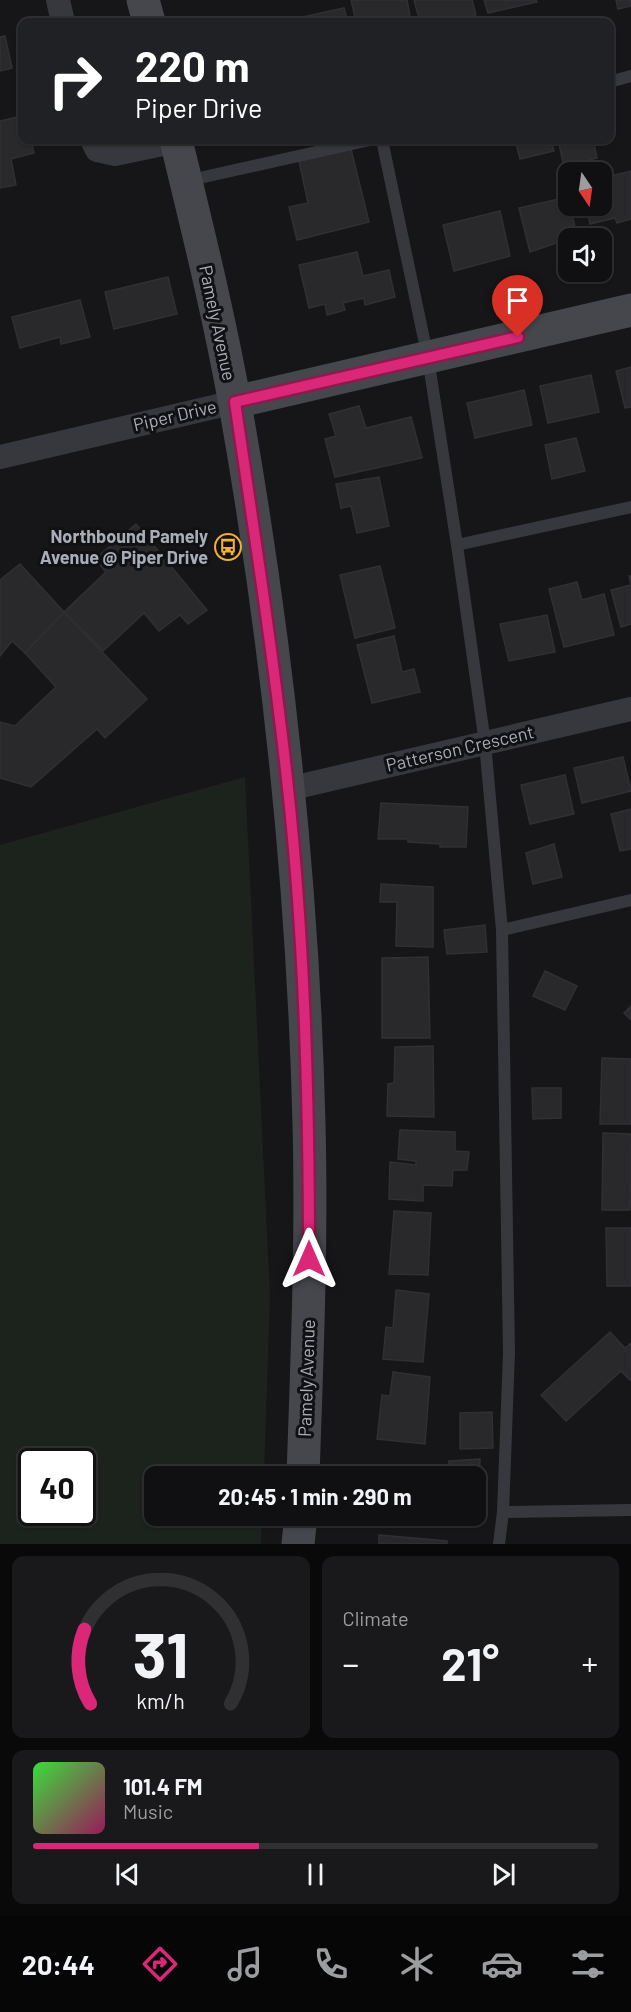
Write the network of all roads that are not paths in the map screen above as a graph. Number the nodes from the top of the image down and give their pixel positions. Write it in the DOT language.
graph roads {
  1 [pos="58,0"];
  2 [pos="144,0"];
  3 [pos="62,18"];
  4 [pos="148,18"];
  5 [pos="631,76"];
  6 [pos="614,81"];
  7 [pos="94,144"];
  8 [pos="159,144"];
  9 [pos="177,144"];
  10 [pos="352,144"];
  11 [pos="382,144"];
  12 [pos="186,181"];
  13 [pos="631,310"];
  14 [pos="428,358"];
  15 [pos="235,402"];
  16 [pos="0,457"];
  17 [pos="631,507"];
  18 [pos="457,545"];
  19 [pos="631,709"];
  20 [pos="485,743"];
  21 [pos="288,789"];
  22 [pos="631,900"];
  23 [pos="502,930"];
  24 [pos="303,1466"];
  25 [pos="631,1510"];
  26 [pos="503,1512"];
  27 [pos="300,1526"];
  28 [pos="298,1544"];
  29 [pos="499,1544"];
  1 -- 3 [label="street"];
  2 -- 4 [label="street"];
  5 -- 6 [label="lane"];
  7 -- 8 [label="street"];
  9 -- 12 [label="street, Pamely Avenue"];
  10 -- 12 [label="lane"];
  11 -- 14 [label="lane"];
  12 -- 15 [label="street, Pamely Avenue"];
  13 -- 14 [label="street, Piper Drive"];
  14 -- 15 [label="street, Piper Drive"];
  14 -- 18 [label="lane"];
  15 -- 16 [label="street, Piper Drive"];
  15 -- 21 [label="street, Pamely Avenue"];
  17 -- 18 [label="lane"];
  18 -- 20 [label="lane"];
  19 -- 20 [label="street, Patterson Crescent"];
  20 -- 21 [label="street, Patterson Crescent"];
  20 -- 23 [label="lane"];
  21 -- 24 [label="street, Pamely Avenue"];
  22 -- 23 [label="lane"];
  23 -- 26 [label="lane"];
  25 -- 26 [label="lane"];
  26 -- 29 [label="lane"];
  27 -- 28 [label="street"];
}
